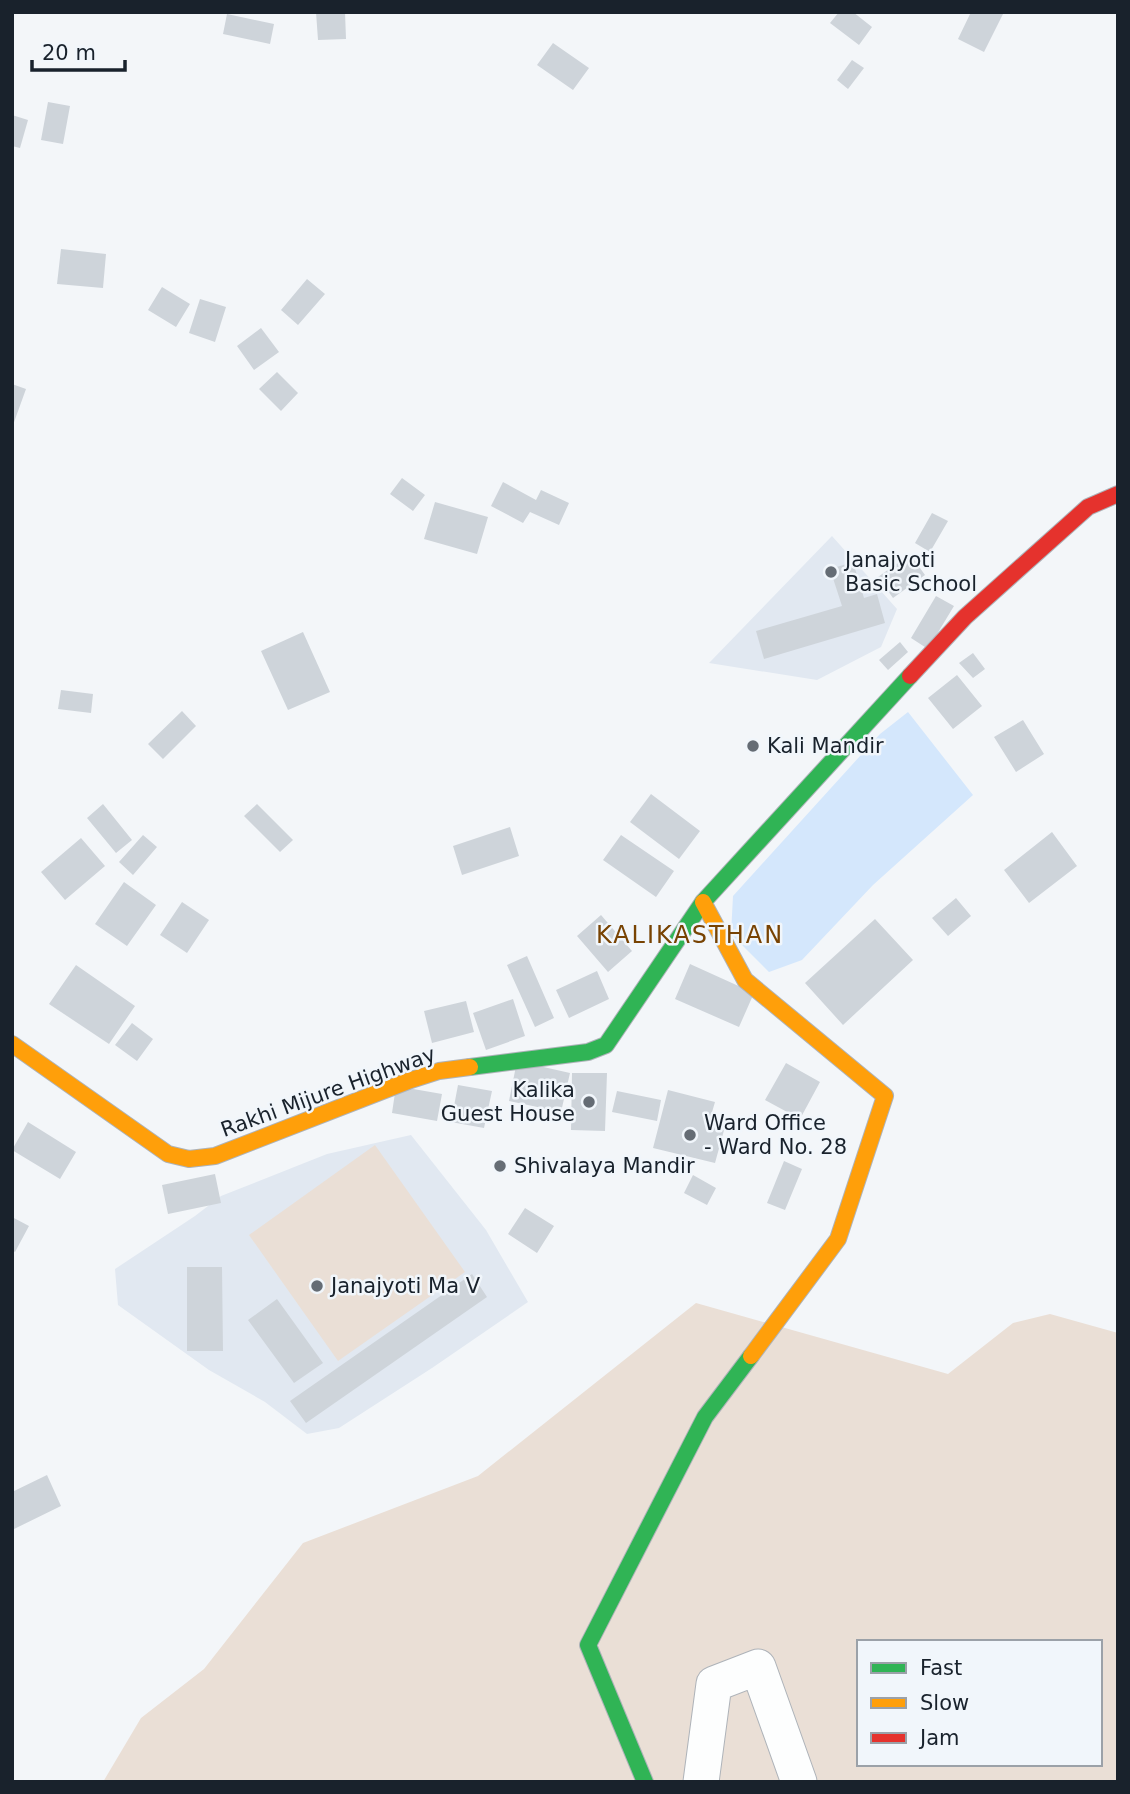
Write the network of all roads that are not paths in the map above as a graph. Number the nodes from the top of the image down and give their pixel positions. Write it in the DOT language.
graph roads {
  1 [pos="1118,494"];
  2 [pos="703,902"];
  3 [pos="12,1044"];
  4 [pos="645,1782"];
  5 [pos="701,1782"];
  6 [pos="799,1782"];
  1 -- 2 [label="main road, Rakhi Mijure Highway"];
  2 -- 3 [label="main road, Rakhi Mijure Highway"];
  2 -- 4 [label="main road"];
  5 -- 6 [label="street"];
}
